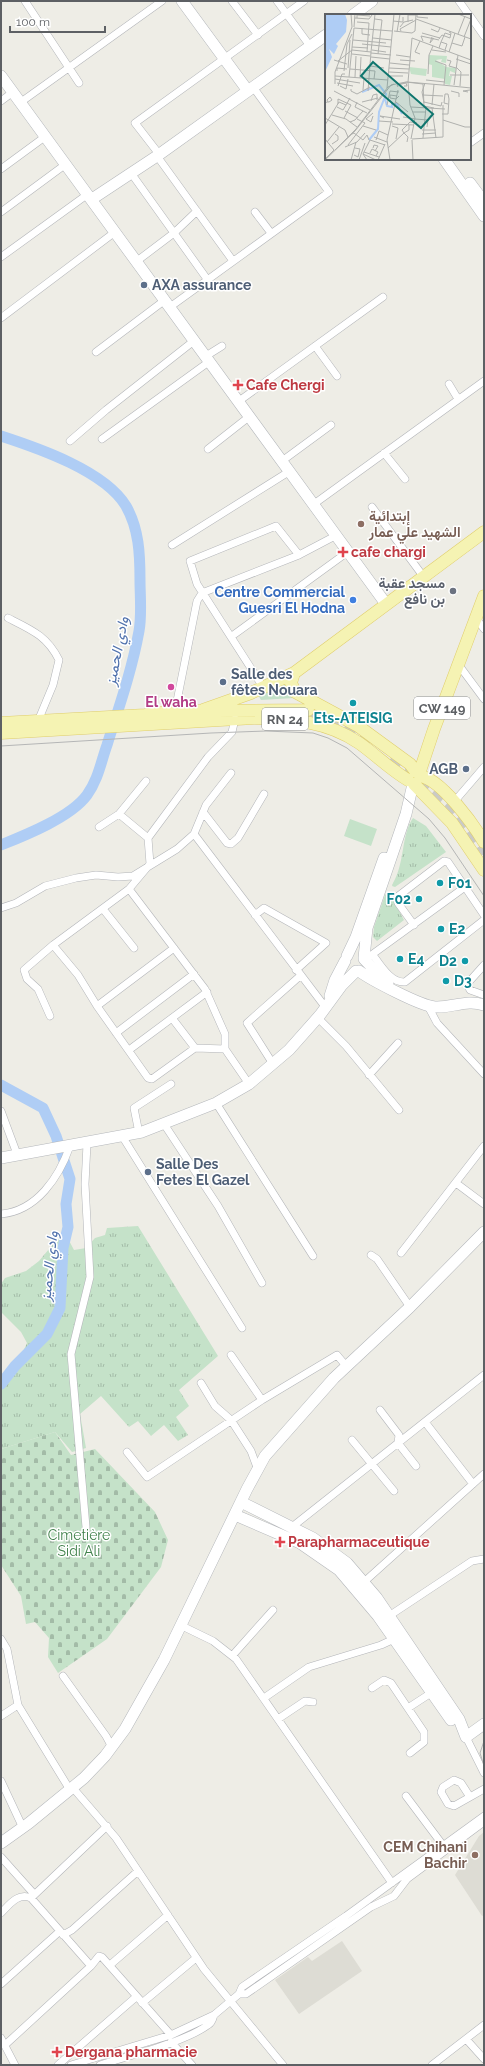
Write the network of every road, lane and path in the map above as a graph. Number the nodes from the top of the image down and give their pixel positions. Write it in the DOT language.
graph roads {
  1 [pos="25,1"];
  2 [pos="162,1"];
  3 [pos="182,1"];
  4 [pos="190,1"];
  5 [pos="232,1"];
  6 [pos="277,1"];
  7 [pos="304,1"];
  8 [pos="372,1"];
  9 [pos="459,1"];
  10 [pos="286,14"];
  11 [pos="354,14"];
  12 [pos="469,14"];
  13 [pos="471,17"];
  14 [pos="258,36"];
  15 [pos="325,36"];
  16 [pos="484,36"];
  17 [pos="310,46"];
  18 [pos="228,58"];
  19 [pos="69,68"];
  20 [pos="1,76"];
  21 [pos="79,83"];
  22 [pos="251,89"];
  23 [pos="13,92"];
  24 [pos="1,101"];
  25 [pos="21,102"];
  26 [pos="484,133"];
  27 [pos="46,136"];
  28 [pos="471,142"];
  29 [pos="158,155"];
  30 [pos="445,160"];
  31 [pos="454,160"];
  32 [pos="66,164"];
  33 [pos="1,169"];
  34 [pos="131,173"];
  35 [pos="90,197"];
  36 [pos="484,202"];
  37 [pos="197,211"];
  38 [pos="1,212"];
  39 [pos="255,212"];
  40 [pos="484,216"];
  41 [pos="115,232"];
  42 [pos="174,233"];
  43 [pos="271,233"];
  44 [pos="1,257"];
  45 [pos="137,261"];
  46 [pos="233,261"];
  47 [pos="207,280"];
  48 [pos="383,297"];
  49 [pos="168,303"];
  50 [pos="1,318"];
  51 [pos="195,340"];
  52 [pos="222,346"];
  53 [pos="315,346"];
  54 [pos="96,352"];
  55 [pos="208,358"];
  56 [pos="337,376"];
  57 [pos="484,381"];
  58 [pos="449,384"];
  59 [pos="458,399"];
  60 [pos="239,401"];
  61 [pos="250,416"];
  62 [pos="331,425"];
  63 [pos="102,439"];
  64 [pos="70,441"];
  65 [pos="208,449"];
  66 [pos="384,454"];
  67 [pos="282,460"];
  68 [pos="290,472"];
  69 [pos="404,479"];
  70 [pos="314,504"];
  71 [pos="372,507"];
  72 [pos="484,532"];
  73 [pos="337,535"];
  74 [pos="172,545"];
  75 [pos="349,551"];
  76 [pos="299,556"];
  77 [pos="423,576"];
  78 [pos="202,593"];
  79 [pos="484,596"];
  80 [pos="386,604"];
  81 [pos="8,618"];
  82 [pos="476,618"];
  83 [pos="484,629"];
  84 [pos="232,636"];
  85 [pos="458,664"];
  86 [pos="294,673"];
  87 [pos="263,688"];
  88 [pos="484,699"];
  89 [pos="327,709"];
  90 [pos="175,711"];
  91 [pos="310,712"];
  92 [pos="205,716"];
  93 [pos="235,719"];
  94 [pos="143,720"];
  95 [pos="38,721"];
  96 [pos="1,723"];
  97 [pos="88,723"];
  98 [pos="1,734"];
  99 [pos="400,756"];
  100 [pos="424,757"];
  101 [pos="388,766"];
  102 [pos="484,766"];
  103 [pos="231,773"];
  104 [pos="418,778"];
  105 [pos="146,781"];
  106 [pos="264,794"];
  107 [pos="454,802"];
  108 [pos="203,812"];
  109 [pos="119,814"];
  110 [pos="99,827"];
  111 [pos="194,834"];
  112 [pos="148,838"];
  113 [pos="483,838"];
  114 [pos="387,859"];
  115 [pos="150,864"];
  116 [pos="484,870"];
  117 [pos="465,887"];
  118 [pos="129,889"];
  119 [pos="1,908"];
  120 [pos="104,909"];
  121 [pos="255,915"];
  122 [pos="484,915"];
  123 [pos="484,920"];
  124 [pos="414,925"];
  125 [pos="54,945"];
  126 [pos="134,948"];
  127 [pos="174,948"];
  128 [pos="366,958"];
  129 [pos="346,959"];
  130 [pos="484,965"];
  131 [pos="358,971"];
  132 [pos="298,973"];
  133 [pos="194,974"];
  134 [pos="395,990"];
  135 [pos="206,992"];
  136 [pos="484,995"];
  137 [pos="479,1004"];
  138 [pos="97,1006"];
  139 [pos="428,1006"];
  140 [pos="326,1008"];
  141 [pos="484,1012"];
  142 [pos="50,1016"];
  143 [pos="172,1018"];
  144 [pos="318,1018"];
  145 [pos="116,1033"];
  146 [pos="398,1043"];
  147 [pos="195,1048"];
  148 [pos="225,1049"];
  149 [pos="129,1050"];
  150 [pos="273,1064"];
  151 [pos="484,1074"];
  152 [pos="369,1075"];
  153 [pos="171,1084"];
  154 [pos="249,1084"];
  155 [pos="216,1103"];
  156 [pos="399,1110"];
  157 [pos="1,1111"];
  158 [pos="164,1124"];
  159 [pos="139,1133"];
  160 [pos="122,1136"];
  161 [pos="87,1144"];
  162 [pos="70,1146"];
  163 [pos="484,1146"];
  164 [pos="16,1154"];
  165 [pos="1,1158"];
  166 [pos="456,1183"];
  167 [pos="484,1204"];
  168 [pos="1,1214"];
  169 [pos="483,1234"];
  170 [pos="401,1253"];
  171 [pos="370,1255"];
  172 [pos="313,1256"];
  173 [pos="262,1283"];
  174 [pos="410,1307"];
  175 [pos="242,1328"];
  176 [pos="231,1355"];
  177 [pos="347,1367"];
  178 [pos="484,1375"];
  179 [pos="201,1383"];
  180 [pos="262,1400"];
  181 [pos="380,1410"];
  182 [pos="231,1420"];
  183 [pos="425,1422"];
  184 [pos="352,1440"];
  185 [pos="398,1443"];
  186 [pos="127,1452"];
  187 [pos="371,1464"];
  188 [pos="416,1466"];
  189 [pos="258,1470"];
  190 [pos="484,1474"];
  191 [pos="473,1484"];
  192 [pos="394,1491"];
  193 [pos="241,1502"];
  194 [pos="235,1515"];
  195 [pos="289,1526"];
  196 [pos="86,1527"];
  197 [pos="282,1535"];
  198 [pos="484,1559"];
  199 [pos="364,1582"];
  200 [pos="273,1610"];
  201 [pos="389,1616"];
  202 [pos="180,1625"];
  203 [pos="393,1632"];
  204 [pos="1,1639"];
  205 [pos="232,1656"];
  206 [pos="63,1676"];
  207 [pos="372,1688"];
  208 [pos="431,1693"];
  209 [pos="264,1698"];
  210 [pos="314,1702"];
  211 [pos="18,1705"];
  212 [pos="408,1708"];
  213 [pos="1,1716"];
  214 [pos="278,1718"];
  215 [pos="484,1724"];
  216 [pos="466,1736"];
  217 [pos="112,1747"];
  218 [pos="410,1753"];
  219 [pos="484,1773"];
  220 [pos="1,1782"];
  221 [pos="71,1789"];
  222 [pos="484,1789"];
  223 [pos="406,1796"];
  224 [pos="470,1797"];
  225 [pos="484,1816"];
  226 [pos="484,1822"];
  227 [pos="107,1826"];
  228 [pos="23,1828"];
  229 [pos="1,1843"];
  230 [pos="445,1848"];
  231 [pos="1,1857"];
  232 [pos="138,1871"];
  233 [pos="392,1882"];
  234 [pos="402,1887"];
  235 [pos="395,1895"];
  236 [pos="32,1896"];
  237 [pos="1,1913"];
  238 [pos="168,1915"];
  239 [pos="61,1933"];
  240 [pos="196,1958"];
  241 [pos="110,1965"];
  242 [pos="91,1966"];
  243 [pos="1,1984"];
  244 [pos="239,1994"];
  245 [pos="136,1997"];
  246 [pos="229,2001"];
  247 [pos="142,2003"];
  248 [pos="484,2025"];
  249 [pos="1,2038"];
  250 [pos="171,2039"];
  251 [pos="466,2039"];
  252 [pos="5,2046"];
  253 [pos="484,2059"];
  254 [pos="79,2064"];
  255 [pos="15,2065"];
  256 [pos="58,2065"];
  257 [pos="100,2065"];
  258 [pos="192,2065"];
  259 [pos="283,2065"];
  260 [pos="433,2065"];
  1 -- 19 [label="street"];
  2 -- 19 [label="street"];
  3 -- 18 [label="main road"];
  4 -- 18 [label="main road"];
  5 -- 14 [label="street"];
  6 -- 10 [label="street"];
  7 -- 10 [label="street"];
  8 -- 11 [label="main road"];
  9 -- 12 [label="street"];
  10 -- 14 [label="street"];
  10 -- 17 [label="street"];
  13 -- 16 [label="street"];
  14 -- 18 [label="street"];
  15 -- 17 [label="main road"];
  17 -- 22 [label="main road"];
  18 -- 22 [label="main road"];
  18 -- 29 [label="street"];
  19 -- 21 [label="street"];
  19 -- 25 [label="street"];
  20 -- 23 [label="main road"];
  22 -- 29 [label="main road"];
  22 -- 43 [label="street"];
  23 -- 24 [label="street"];
  23 -- 25 [label="main road"];
  25 -- 27 [label="main road"];
  26 -- 28 [label="street"];
  27 -- 32 [label="main road"];
  27 -- 33 [label="street"];
  29 -- 34 [label="main road"];
  29 -- 37 [label="street"];
  30 -- 40 [label="main road"];
  31 -- 36 [label="main road"];
  32 -- 35 [label="main road"];
  32 -- 38 [label="street"];
  34 -- 35 [label="main road"];
  34 -- 42 [label="street"];
  35 -- 41 [label="main road"];
  35 -- 44 [label="street"];
  37 -- 42 [label="street"];
  37 -- 46 [label="street"];
  39 -- 43 [label="street"];
  41 -- 45 [label="main road"];
  41 -- 50 [label="street"];
  42 -- 45 [label="street"];
  42 -- 47 [label="street"];
  43 -- 46 [label="street"];
  45 -- 49 [label="main road"];
  46 -- 47 [label="street"];
  47 -- 49 [label="street"];
  48 -- 53 [label="street"];
  49 -- 51 [label="main road"];
  49 -- 54 [label="street"];
  51 -- 55 [label="main road"];
  51 -- 64 [label="street"];
  52 -- 55 [label="street"];
  53 -- 56 [label="street"];
  53 -- 60 [label="street"];
  55 -- 60 [label="main road"];
  55 -- 63 [label="street"];
  57 -- 59 [label="street"];
  58 -- 59 [label="street"];
  59 -- 66 [label="street"];
  60 -- 61 [label="main road"];
  61 -- 65 [label="street"];
  61 -- 67 [label="main road"];
  62 -- 67 [label="street"];
  66 -- 69 [label="street"];
  66 -- 70 [label="street"];
  67 -- 68 [label="main road"];
  68 -- 70 [label="main road"];
  68 -- 74 [label="street"];
  70 -- 73 [label="main road"];
  71 -- 77 [label="street"];
  72 -- 77 [label="main road, RN 24"];
  73 -- 75 [label="main road"];
  73 -- 76 [label="street"];
  75 -- 80 [label="main road"];
  75 -- 84 [label="street"];
  76 -- 78 [label="street"];
  76 -- 78 [label="street"];
  77 -- 80 [label="main road, RN 24"];
  78 -- 84 [label="street"];
  78 -- 90 [label="street"];
  79 -- 82 [label="main road, CW 149"];
  80 -- 86 [label="main road, RN 24"];
  81 -- 95 [label="street"];
  82 -- 83 [label="street"];
  82 -- 85 [label="main road, CW 149"];
  84 -- 87 [label="street"];
  85 -- 88 [label="street"];
  85 -- 100 [label="main road, CW 149"];
  86 -- 87 [label="main road, RN 24"];
  86 -- 89 [label="main road, RN 24"];
  87 -- 92 [label="main road, RN 24"];
  89 -- 92 [label="main road, RN 24"];
  89 -- 99 [label="main road, RN 24"];
  90 -- 92 [label="main road, RN 24"];
  90 -- 94 [label="main road, RN 24"];
  91 -- 92 [label="main road"];
  92 -- 93 [label="main road, RN 24"];
  92 -- 94 [label="main road, RN 24"];
  93 -- 101 [label="main road, RN 24"];
  93 -- 112 [label="street"];
  94 -- 97 [label="main road, RN 24"];
  95 -- 96 [label="main road, RN 24"];
  95 -- 97 [label="main road, RN 24"];
  97 -- 98 [label="main road, RN 24"];
  99 -- 101 [label="main road"];
  99 -- 104 [label="main road, RN 24"];
  100 -- 104 [label="main road"];
  100 -- 104 [label="main road"];
  101 -- 104 [label="main road, RN 24"];
  102 -- 107 [label="street"];
  103 -- 108 [label="street"];
  104 -- 107 [label="main road"];
  104 -- 114 [label="main road"];
  104 -- 116 [label="main road"];
  105 -- 109 [label="street"];
  106 -- 108 [label="street"];
  107 -- 113 [label="main road"];
  108 -- 111 [label="street"];
  109 -- 110 [label="street"];
  109 -- 112 [label="street"];
  111 -- 115 [label="street"];
  111 -- 121 [label="street"];
  112 -- 115 [label="street"];
  114 -- 128 [label="main road"];
  114 -- 129 [label="main road"];
  115 -- 118 [label="street"];
  115 -- 119 [label="street"];
  117 -- 122 [label="street"];
  117 -- 124 [label="street"];
  117 -- 124 [label="street"];
  118 -- 120 [label="street"];
  118 -- 127 [label="street"];
  120 -- 125 [label="street"];
  120 -- 126 [label="street"];
  121 -- 132 [label="street"];
  121 -- 132 [label="street"];
  123 -- 128 [label="street"];
  124 -- 128 [label="street"];
  125 -- 138 [label="street"];
  125 -- 142 [label="street"];
  127 -- 133 [label="street"];
  127 -- 138 [label="street"];
  128 -- 129 [label="main road"];
  128 -- 131 [label="main road"];
  128 -- 134 [label="main road"];
  129 -- 131 [label="main road"];
  129 -- 140 [label="main road"];
  130 -- 136 [label="street"];
  131 -- 134 [label="main road"];
  131 -- 140 [label="main road"];
  132 -- 140 [label="street"];
  132 -- 150 [label="street"];
  133 -- 135 [label="street"];
  133 -- 145 [label="street"];
  134 -- 139 [label="main road"];
  135 -- 143 [label="street"];
  135 -- 148 [label="street"];
  137 -- 139 [label="main road"];
  137 -- 141 [label="street"];
  138 -- 145 [label="street"];
  139 -- 151 [label="street"];
  140 -- 144 [label="main road"];
  143 -- 147 [label="street"];
  143 -- 149 [label="street"];
  144 -- 150 [label="main road"];
  144 -- 152 [label="street"];
  145 -- 149 [label="street"];
  146 -- 152 [label="street"];
  147 -- 148 [label="street"];
  147 -- 149 [label="street"];
  148 -- 154 [label="street"];
  150 -- 154 [label="main road"];
  152 -- 156 [label="street"];
  153 -- 159 [label="street"];
  154 -- 155 [label="main road"];
  155 -- 158 [label="main road"];
  155 -- 172 [label="street"];
  157 -- 164 [label="street"];
  158 -- 159 [label="main road"];
  158 -- 173 [label="street"];
  159 -- 160 [label="main road"];
  160 -- 161 [label="main road"];
  160 -- 175 [label="street"];
  161 -- 162 [label="main road"];
  161 -- 196 [label="street"];
  162 -- 164 [label="main road"];
  162 -- 168 [label="street"];
  163 -- 166 [label="street"];
  164 -- 165 [label="main road"];
  166 -- 167 [label="street"];
  166 -- 170 [label="street"];
  169 -- 174 [label="main road"];
  171 -- 174 [label="street"];
  174 -- 177 [label="main road"];
  176 -- 180 [label="street"];
  177 -- 180 [label="street"];
  177 -- 189 [label="main road"];
  178 -- 183 [label="street"];
  179 -- 182 [label="street"];
  180 -- 182 [label="street"];
  181 -- 185 [label="street"];
  182 -- 186 [label="street"];
  182 -- 189 [label="street"];
  183 -- 185 [label="street"];
  183 -- 191 [label="street"];
  184 -- 187 [label="street"];
  185 -- 187 [label="street"];
  185 -- 188 [label="street"];
  187 -- 192 [label="street"];
  187 -- 195 [label="street"];
  189 -- 193 [label="main road"];
  190 -- 191 [label="street"];
  191 -- 199 [label="street"];
  193 -- 194 [label="main road"];
  193 -- 195 [label="main road"];
  194 -- 197 [label="main road"];
  194 -- 202 [label="main road"];
  195 -- 197 [label="main road"];
  195 -- 199 [label="main road"];
  197 -- 203 [label="main road"];
  198 -- 201 [label="street"];
  199 -- 201 [label="main road"];
  200 -- 205 [label="street"];
  201 -- 203 [label="main road"];
  202 -- 205 [label="street"];
  202 -- 217 [label="main road"];
  203 -- 208 [label="main road"];
  203 -- 209 [label="street"];
  203 -- 216 [label="main road"];
  204 -- 211 [label="street"];
  205 -- 209 [label="street"];
  206 -- 217 [label="street"];
  207 -- 212 [label="street"];
  208 -- 212 [label="street"];
  208 -- 216 [label="main road"];
  209 -- 214 [label="street"];
  210 -- 214 [label="street"];
  211 -- 213 [label="street"];
  211 -- 221 [label="street"];
  212 -- 218 [label="street"];
  214 -- 233 [label="street"];
  215 -- 216 [label="main road"];
  216 -- 219 [label="street"];
  217 -- 221 [label="main road"];
  220 -- 228 [label="street"];
  221 -- 227 [label="street"];
  221 -- 228 [label="main road"];
  222 -- 224 [label="street"];
  223 -- 230 [label="street"];
  225 -- 230 [label="street"];
  226 -- 230 [label="street"];
  227 -- 232 [label="street"];
  227 -- 236 [label="street"];
  228 -- 229 [label="main road"];
  230 -- 233 [label="street"];
  230 -- 234 [label="street"];
  231 -- 236 [label="street"];
  232 -- 238 [label="street"];
  232 -- 239 [label="street"];
  233 -- 234 [label="street"];
  233 -- 235 [label="street"];
  233 -- 244 [label="street"];
  234 -- 235 [label="street"];
  235 -- 244 [label="street"];
  236 -- 237 [label="street"];
  236 -- 239 [label="street"];
  238 -- 240 [label="street"];
  238 -- 241 [label="street"];
  239 -- 242 [label="street"];
  239 -- 243 [label="street"];
  240 -- 246 [label="street"];
  240 -- 247 [label="street"];
  241 -- 242 [label="street"];
  241 -- 245 [label="street"];
  242 -- 252 [label="street"];
  244 -- 246 [label="street"];
  245 -- 247 [label="street"];
  245 -- 256 [label="street"];
  246 -- 250 [label="street"];
  246 -- 259 [label="street"];
  247 -- 250 [label="street"];
  248 -- 251 [label="street"];
  249 -- 252 [label="street"];
  250 -- 254 [label="street"];
  250 -- 257 [label="street"];
  250 -- 258 [label="street"];
  251 -- 253 [label="street"];
  251 -- 260 [label="street"];
  252 -- 255 [label="street"];
}
